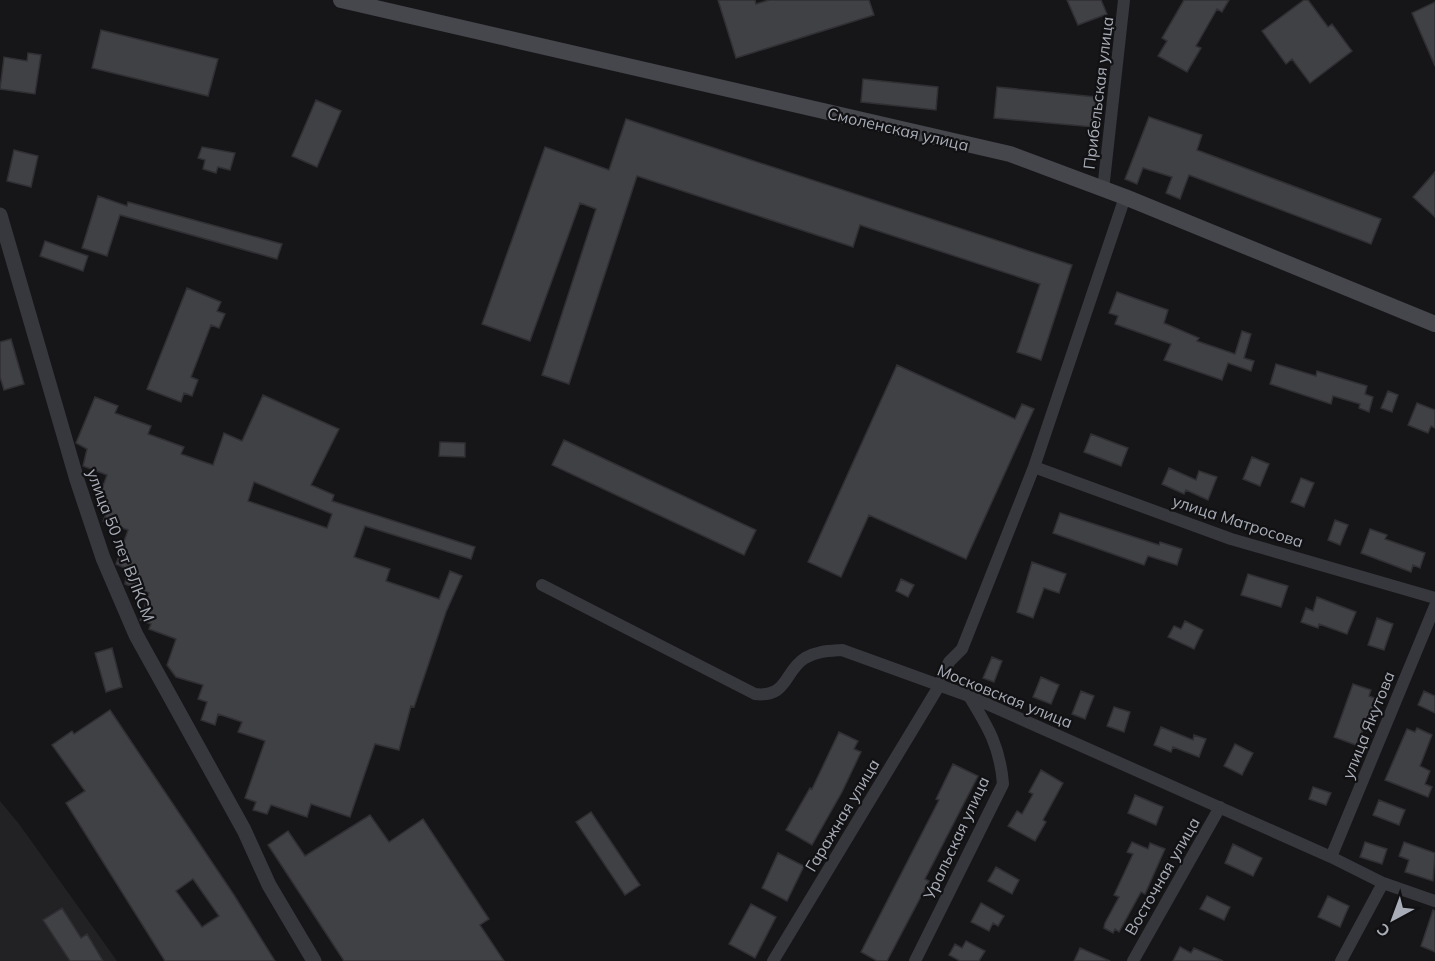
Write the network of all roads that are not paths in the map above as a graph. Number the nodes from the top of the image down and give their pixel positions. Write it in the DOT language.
graph roads {
  1 [pos="341,0"];
  2 [pos="1124,0"];
  3 [pos="1103,190"];
  4 [pos="1125,197"];
  5 [pos="0,215"];
  6 [pos="1435,324"];
  7 [pos="1034,467"];
  8 [pos="542,585"];
  9 [pos="1435,598"];
  10 [pos="1435,606"];
  11 [pos="939,686"];
  12 [pos="969,696"];
  13 [pos="1220,807"];
  14 [pos="1331,857"];
  15 [pos="1383,883"];
  16 [pos="1435,901"];
  17 [pos="314,961"];
  18 [pos="773,961"];
  19 [pos="915,961"];
  20 [pos="1133,961"];
  21 [pos="1341,961"];
  1 -- 3 [label="main road, Смоленская улица"];
  2 -- 3 [label="street, Прибельская улица"];
  3 -- 4 [label="main road, Смоленская улица"];
  4 -- 6 [label="main road, Смоленская улица"];
  4 -- 7 [label="street, Гаражная улица"];
  5 -- 17 [label="street, улица 50 лет ВЛКСМ"];
  7 -- 9 [label="street, улица Матросова"];
  7 -- 11 [label="street, Гаражная улица"];
  8 -- 11 [label="street, Московская улица"];
  10 -- 14 [label="street, улица Якутова"];
  11 -- 12 [label="street, Московская улица"];
  11 -- 18 [label="street, Гаражная улица"];
  12 -- 13 [label="street, Московская улица"];
  12 -- 19 [label="street, Уральская улица"];
  13 -- 14 [label="street, Московская улица"];
  13 -- 20 [label="street, Восточная улица"];
  14 -- 15 [label="street, Московская улица"];
  15 -- 16 [label="street, Московская улица"];
  15 -- 21 [label="street"];
}
